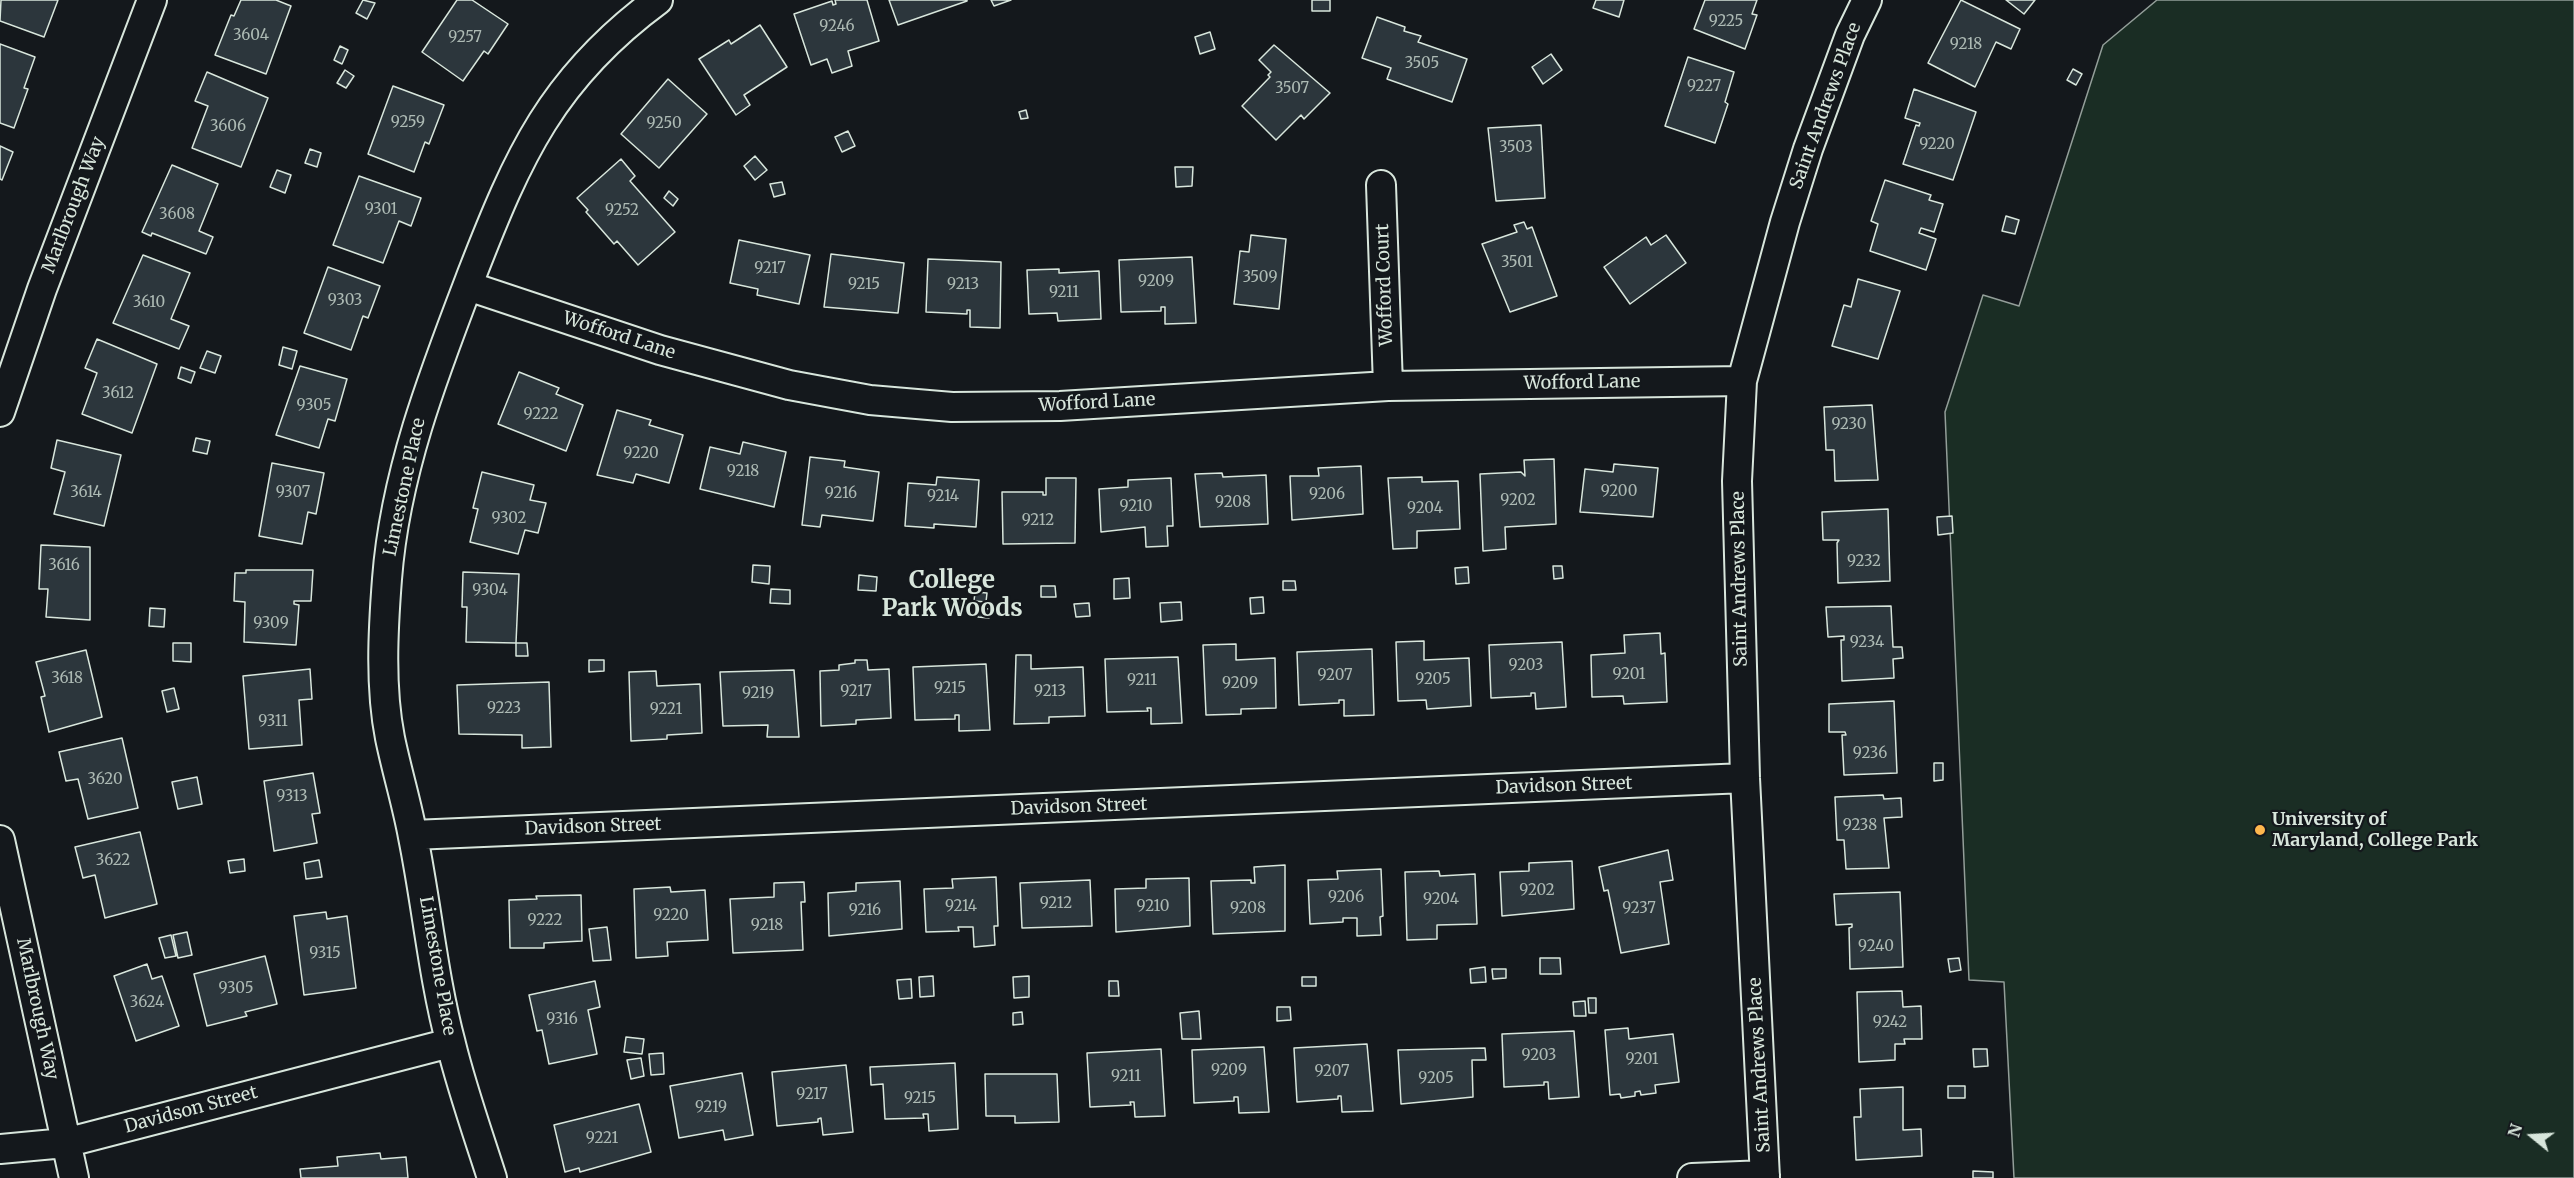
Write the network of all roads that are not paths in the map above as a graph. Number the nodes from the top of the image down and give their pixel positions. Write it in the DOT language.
graph roads {
  1 [pos="152,0"];
  2 [pos="658,0"];
  3 [pos="1867,0"];
  4 [pos="1381,184"];
  5 [pos="468,286"];
  6 [pos="1742,381"];
  7 [pos="1388,386"];
  8 [pos="0,412"];
  9 [pos="1745,778"];
  10 [pos="413,835"];
  11 [pos="0,840"];
  12 [pos="450,1043"];
  13 [pos="65,1143"];
  14 [pos="0,1149"];
  15 [pos="1765,1176"];
  16 [pos="74,1178"];
  17 [pos="492,1178"];
  18 [pos="1692,1178"];
  1 -- 8 [label="street, Marlbrough Way"];
  2 -- 5 [label="street, Limestone Place"];
  3 -- 6 [label="street, Saint Andrews Place"];
  4 -- 7 [label="street, Wofford Court"];
  5 -- 7 [label="street, Wofford Lane"];
  5 -- 10 [label="street, Limestone Place"];
  6 -- 7 [label="street, Wofford Lane"];
  6 -- 9 [label="street, Saint Andrews Place"];
  9 -- 10 [label="street, Davidson Street"];
  9 -- 15 [label="street, Saint Andrews Place"];
  10 -- 12 [label="street, Limestone Place"];
  11 -- 13 [label="street, Marlbrough Way"];
  12 -- 13 [label="street, Davidson Street"];
  12 -- 17 [label="street, Limestone Place"];
  13 -- 14 [label="street, Davidson Street"];
  13 -- 16 [label="street, Marlbrough Way"];
  15 -- 18 [label="street"];
}
